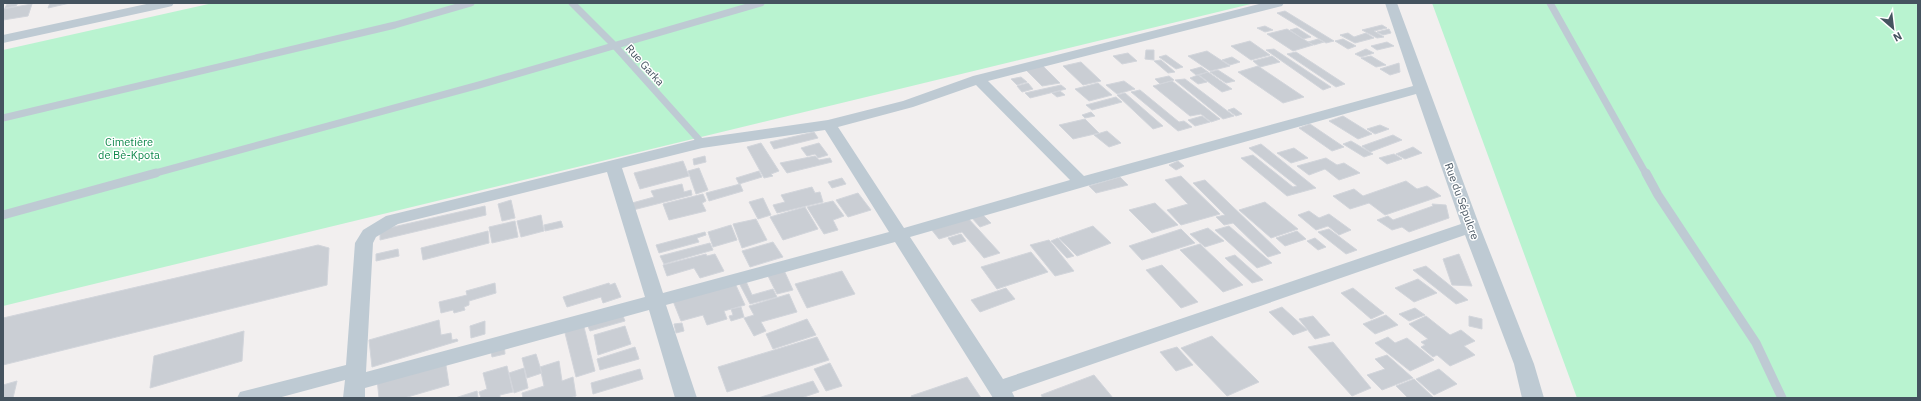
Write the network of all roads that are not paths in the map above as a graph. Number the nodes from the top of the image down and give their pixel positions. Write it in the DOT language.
graph roads {
  1 [pos="168,3"];
  2 [pos="471,3"];
  3 [pos="572,3"];
  4 [pos="761,3"];
  5 [pos="1278,3"];
  6 [pos="1391,3"];
  7 [pos="1550,3"];
  8 [pos="3,39"];
  9 [pos="615,46"];
  10 [pos="978,79"];
  11 [pos="1422,88"];
  12 [pos="3,118"];
  13 [pos="829,125"];
  14 [pos="702,143"];
  15 [pos="613,165"];
  16 [pos="1081,182"];
  17 [pos="3,215"];
  18 [pos="1471,228"];
  19 [pos="899,235"];
  20 [pos="655,300"];
  21 [pos="354,384"];
  22 [pos="1001,393"];
  23 [pos="248,398"];
  24 [pos="686,398"];
  25 [pos="1533,398"];
  26 [pos="1782,398"];
  1 -- 8 [label="street"];
  2 -- 12 [label="lane"];
  3 -- 9 [label="lane, Rue Garka"];
  4 -- 9 [label="lane"];
  5 -- 10 [label="street"];
  6 -- 11 [label="street, Rue du Sépulcre"];
  7 -- 26 [label="lane"];
  9 -- 14 [label="lane, Rue Garka"];
  9 -- 17 [label="lane"];
  10 -- 13 [label="street"];
  10 -- 16 [label="street"];
  11 -- 16 [label="street"];
  11 -- 18 [label="street, Rue du Sépulcre"];
  13 -- 14 [label="street"];
  13 -- 19 [label="street"];
  14 -- 15 [label="street"];
  15 -- 20 [label="street"];
  15 -- 21 [label="street"];
  16 -- 19 [label="street"];
  18 -- 22 [label="street"];
  18 -- 25 [label="street, Rue du Sépulcre"];
  19 -- 20 [label="street"];
  19 -- 22 [label="street"];
  20 -- 21 [label="street"];
  20 -- 24 [label="street"];
  21 -- 23 [label="street"];
}
